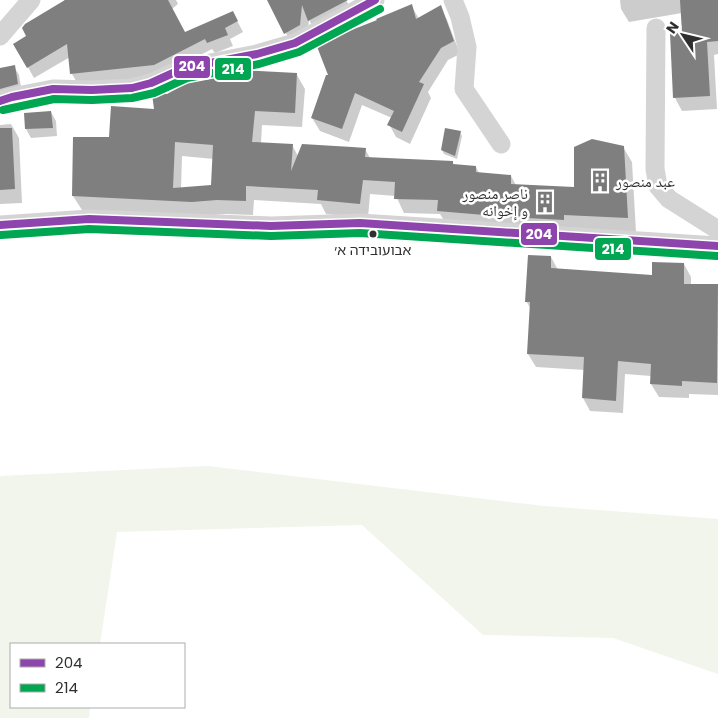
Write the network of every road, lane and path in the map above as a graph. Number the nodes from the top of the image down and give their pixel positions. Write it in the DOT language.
graph roads {
  1 [pos="31,0"];
  2 [pos="375,0"];
  3 [pos="452,0"];
  4 [pos="656,28"];
  5 [pos="0,36"];
  6 [pos="0,101"];
  7 [pos="501,144"];
  8 [pos="0,225"];
  9 [pos="718,230"];
  10 [pos="718,246"];
  1 -- 5 [label="street"];
  2 -- 6 [label="street"];
  3 -- 7 [label="street"];
  4 -- 9 [label="street"];
  8 -- 10 [label="street"];
}
